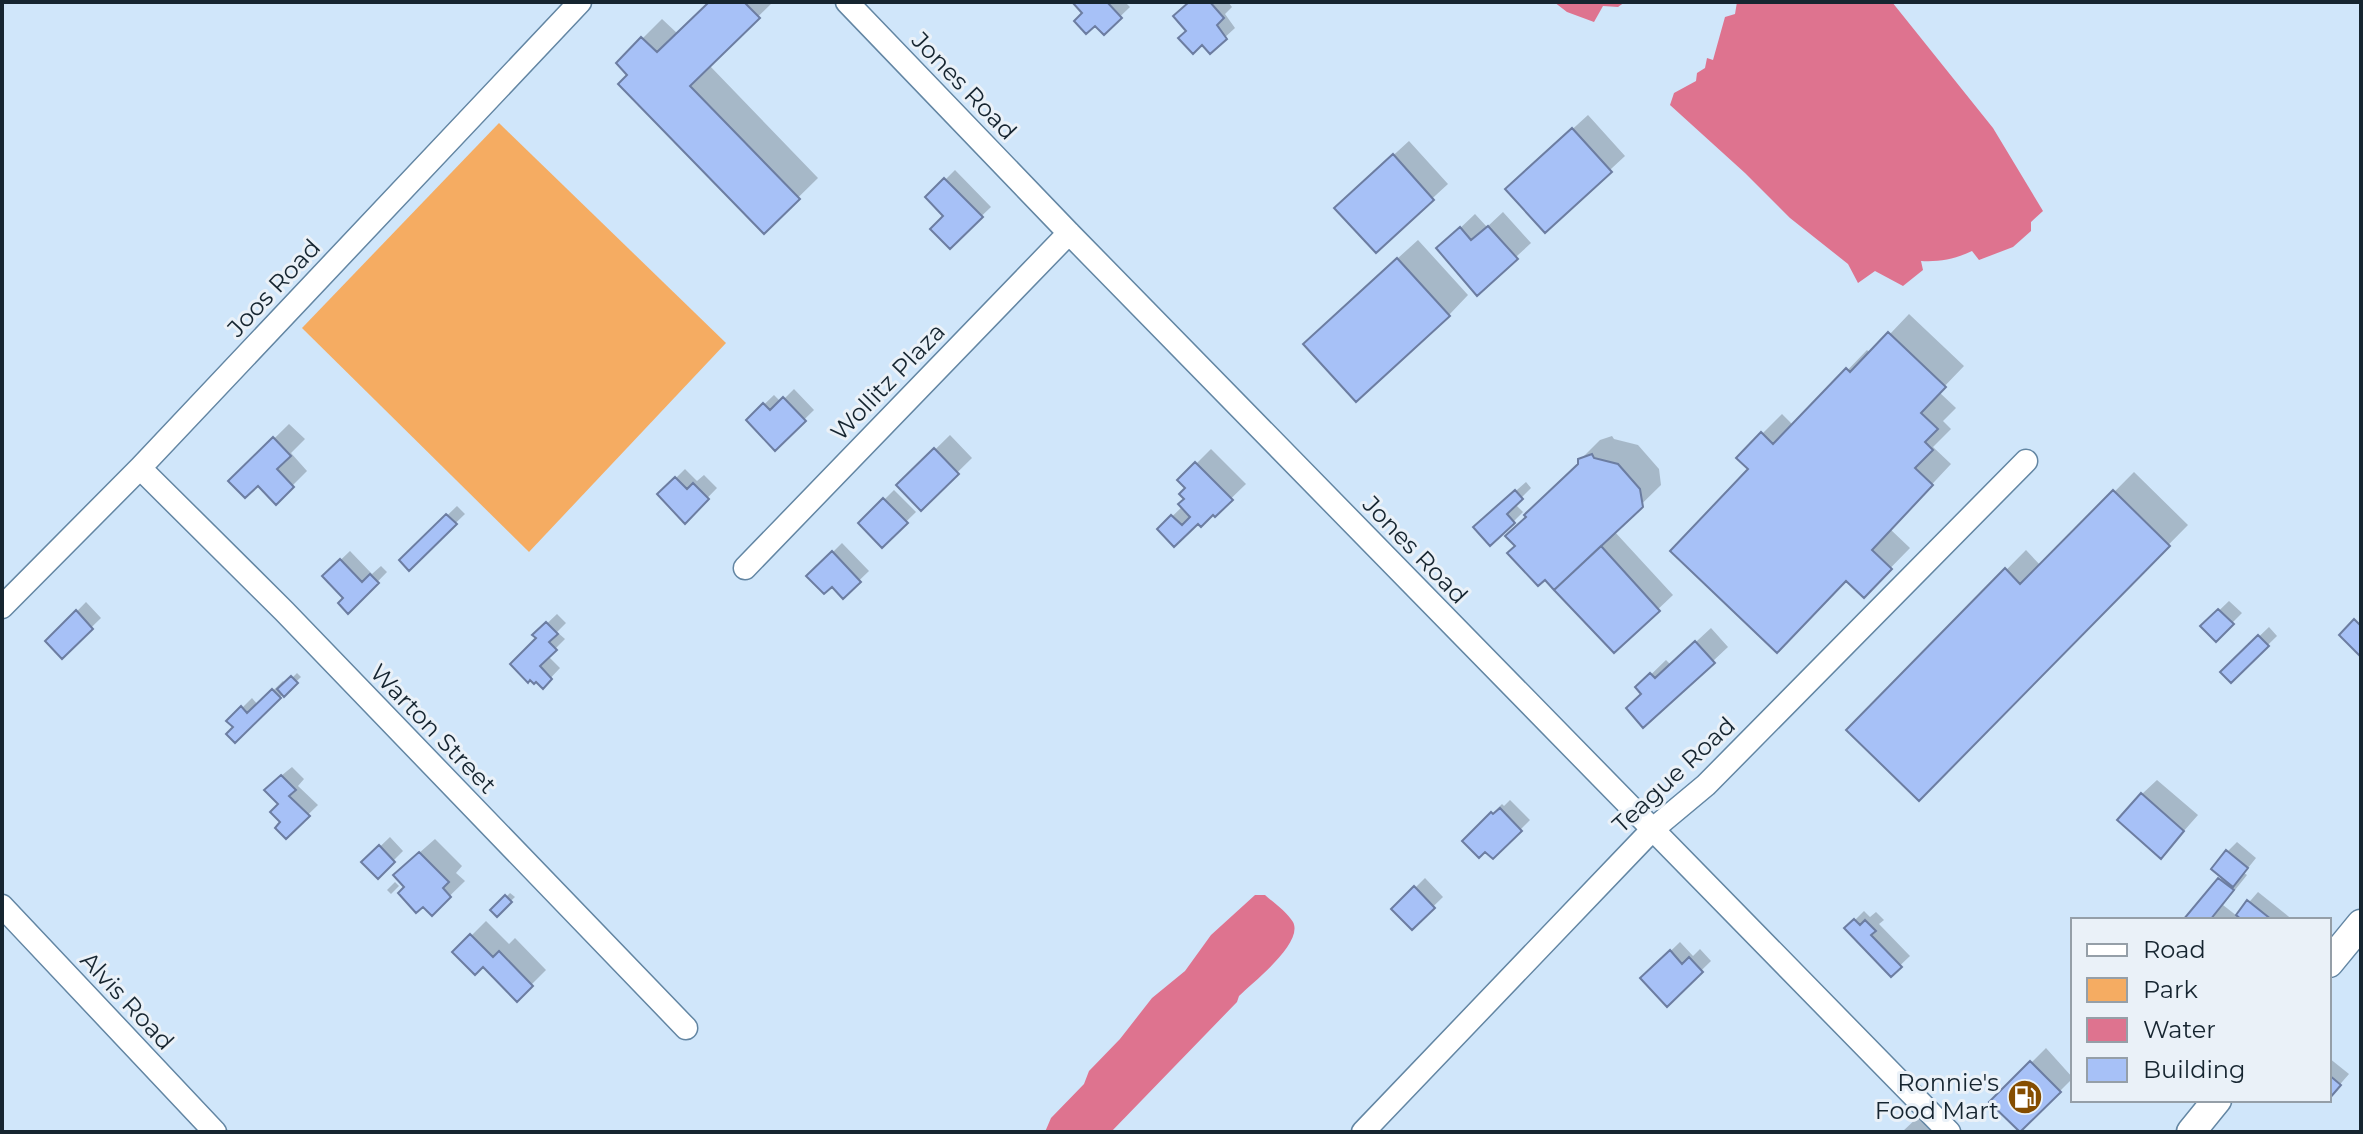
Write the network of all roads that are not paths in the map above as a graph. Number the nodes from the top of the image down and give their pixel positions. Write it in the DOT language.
graph roads {
  1 [pos="580,2"];
  2 [pos="847,2"];
  3 [pos="1069,233"];
  4 [pos="2026,461"];
  5 [pos="140,468"];
  6 [pos="745,568"];
  7 [pos="2,607"];
  8 [pos="1652,830"];
  9 [pos="2,906"];
  10 [pos="2361,924"];
  11 [pos="2331,961"];
  12 [pos="686,1028"];
  13 [pos="2215,1102"];
  14 [pos="215,1132"];
  15 [pos="1363,1132"];
  16 [pos="1949,1132"];
  17 [pos="2191,1132"];
  1 -- 5 [label="street, Joos Road"];
  2 -- 3 [label="street, Jones Road"];
  3 -- 6 [label="street, Wollitz Plaza"];
  3 -- 8 [label="street, Jones Road"];
  4 -- 8 [label="street, Teague Road"];
  5 -- 7 [label="street, Joos Road"];
  5 -- 12 [label="street, Warton Street"];
  8 -- 15 [label="street, Teague Road"];
  8 -- 16 [label="street, Jones Road"];
  9 -- 14 [label="street, Alvis Road"];
  10 -- 11 [label="main road"];
  13 -- 17 [label="main road"];
}
